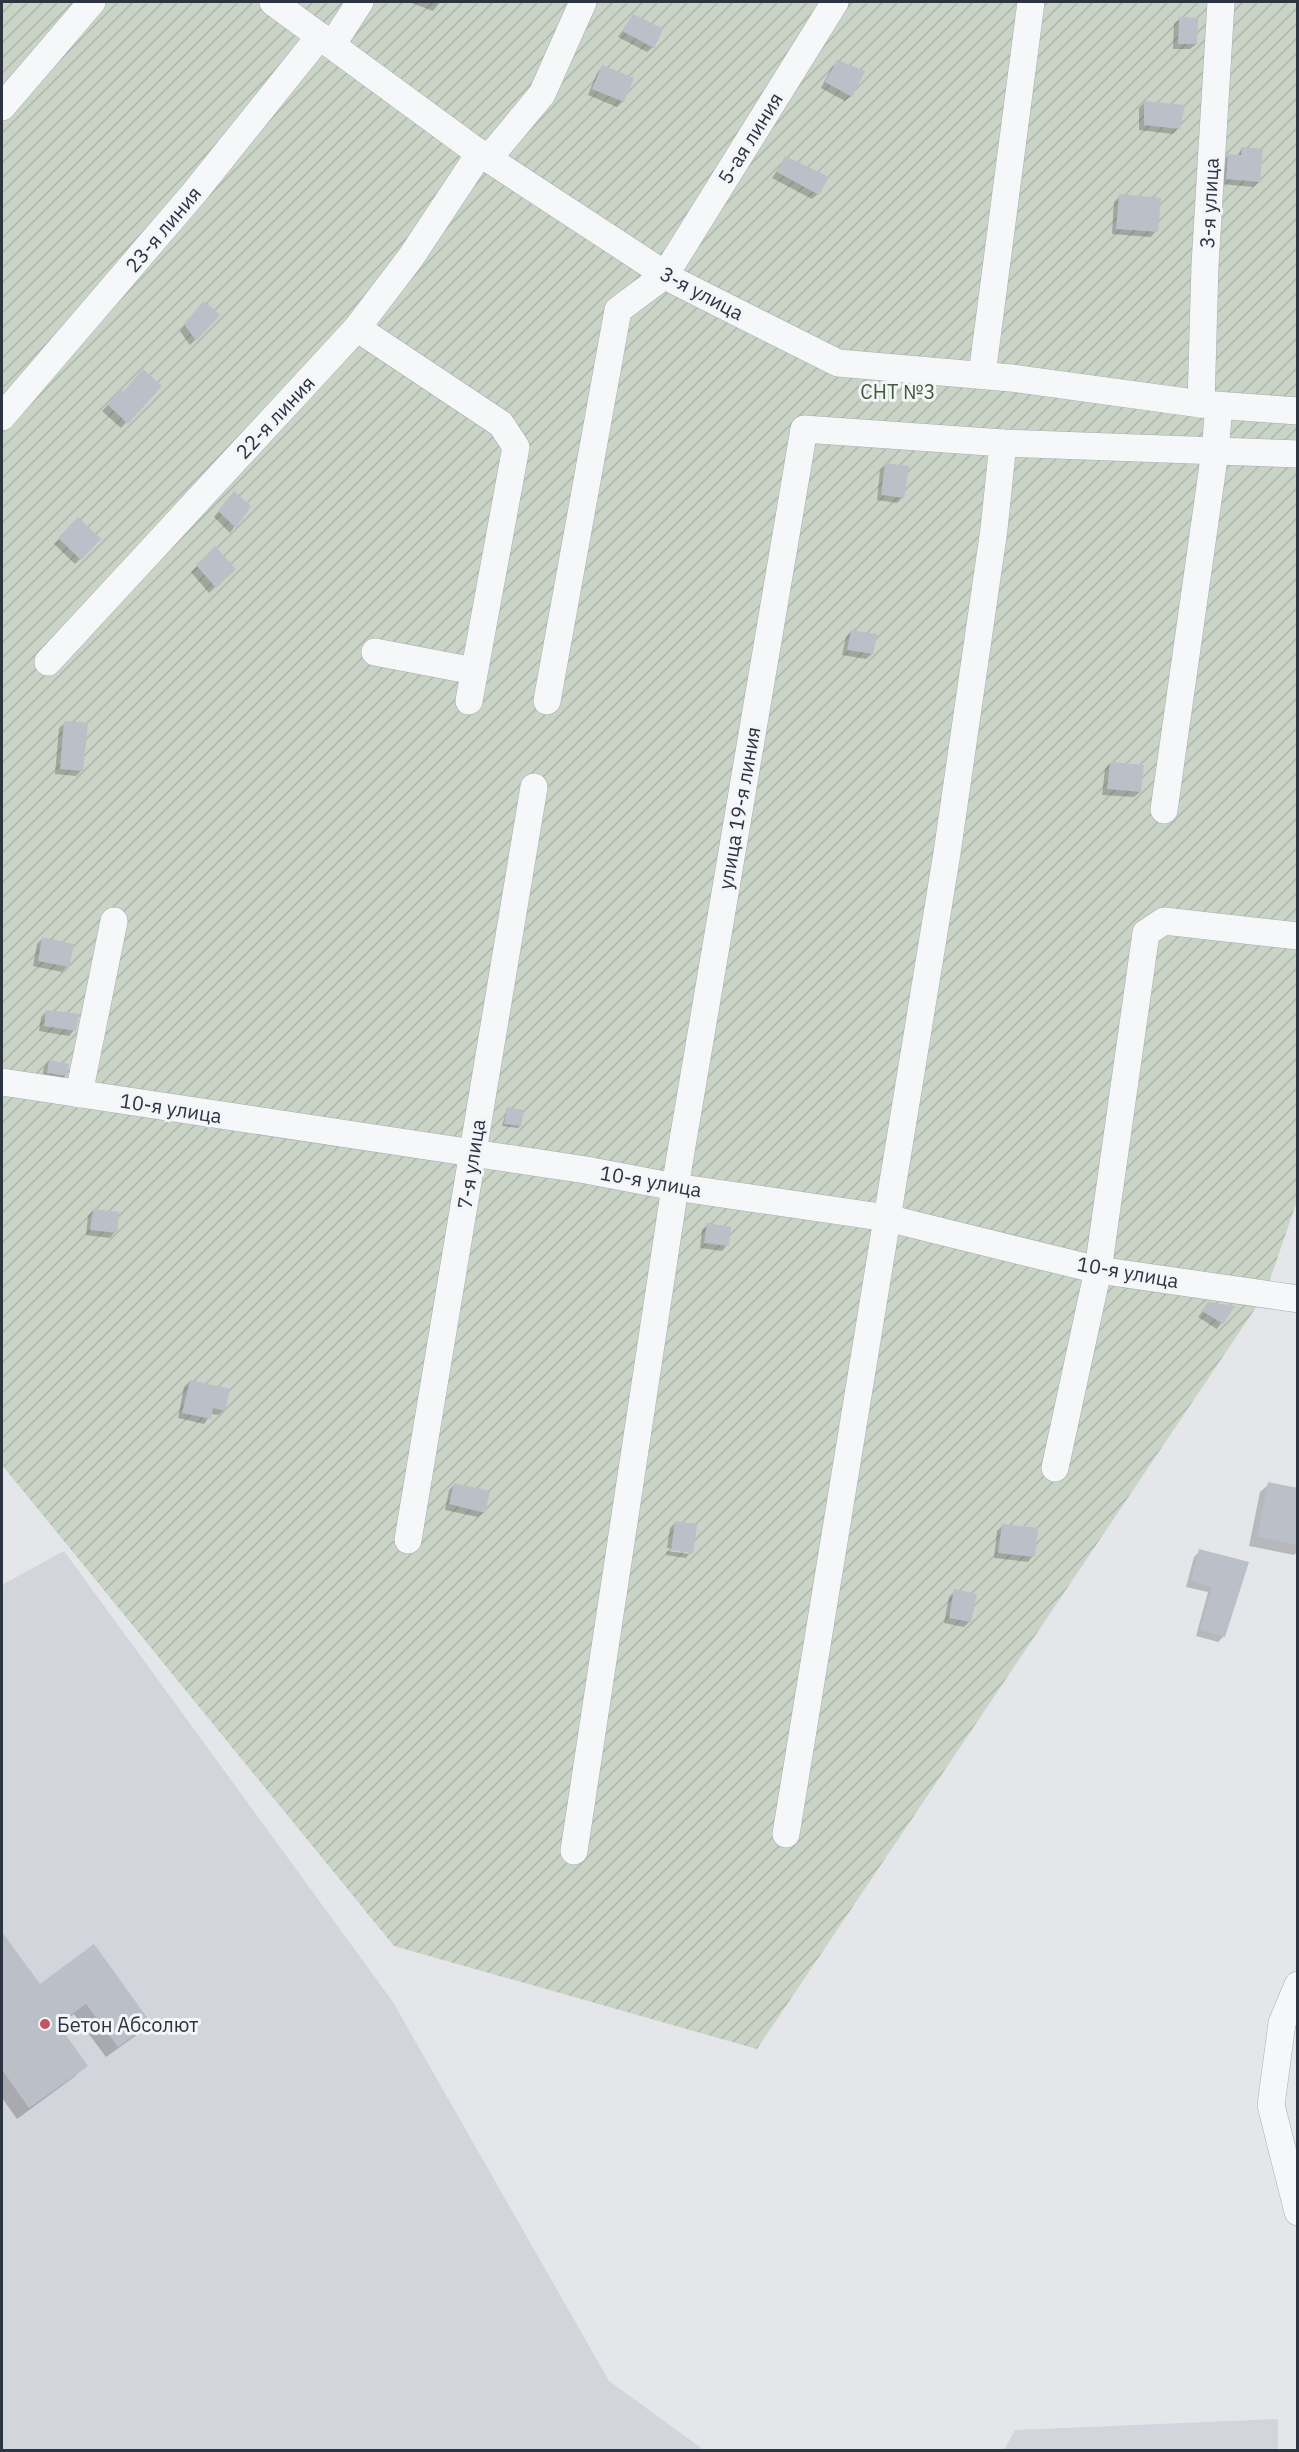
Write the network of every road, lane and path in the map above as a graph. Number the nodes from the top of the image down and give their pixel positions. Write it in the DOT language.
graph roads {
  1 [pos="92,2"];
  2 [pos="273,2"];
  3 [pos="360,2"];
  4 [pos="583,2"];
  5 [pos="834,2"];
  6 [pos="1031,2"];
  7 [pos="1221,2"];
  8 [pos="326,41"];
  9 [pos="2,106"];
  10 [pos="484,156"];
  11 [pos="665,275"];
  12 [pos="357,328"];
  13 [pos="982,375"];
  14 [pos="1210,405"];
  15 [pos="1298,411"];
  16 [pos="2,417"];
  17 [pos="1003,443"];
  18 [pos="1215,450"];
  19 [pos="1298,454"];
  20 [pos="375,652"];
  21 [pos="48,662"];
  22 [pos="474,671"];
  23 [pos="469,701"];
  24 [pos="547,701"];
  25 [pos="534,787"];
  26 [pos="1164,810"];
  27 [pos="114,921"];
  28 [pos="1298,936"];
  29 [pos="2,1082"];
  30 [pos="79,1094"];
  31 [pos="473,1154"];
  32 [pos="675,1187"];
  33 [pos="887,1218"];
  34 [pos="1098,1269"];
  35 [pos="1298,1299"];
  36 [pos="1054,1468"];
  37 [pos="408,1540"];
  38 [pos="786,1834"];
  39 [pos="574,1851"];
  40 [pos="1298,1985"];
  41 [pos="1298,2212"];
  1 -- 9 [label="street"];
  2 -- 8 [label="street, 3-я улица"];
  3 -- 8 [label="street, 23-я линия"];
  4 -- 10 [label="street, 22-я линия"];
  5 -- 11 [label="street, 5-ая линия"];
  6 -- 13 [label="street"];
  7 -- 14 [label="street, 3-я улица"];
  8 -- 10 [label="street, 3-я улица"];
  8 -- 16 [label="street, 23-я линия"];
  10 -- 11 [label="street, 3-я улица"];
  10 -- 12 [label="street, 22-я линия"];
  11 -- 13 [label="street, 3-я улица"];
  11 -- 24 [label="street"];
  12 -- 21 [label="street, 22-я линия"];
  12 -- 22 [label="street"];
  13 -- 14 [label="street, 3-я улица"];
  14 -- 15 [label="street, 3-я улица"];
  14 -- 18 [label="street"];
  17 -- 18 [label="street"];
  17 -- 32 [label="street, улица 19-я линия"];
  17 -- 33 [label="street"];
  18 -- 19 [label="street"];
  18 -- 26 [label="street"];
  20 -- 22 [label="street"];
  22 -- 23 [label="street"];
  25 -- 31 [label="street, 7-я улица"];
  27 -- 30 [label="street"];
  28 -- 34 [label="street"];
  29 -- 30 [label="street, 10-я улица"];
  30 -- 31 [label="street, 10-я улица"];
  31 -- 32 [label="street, 10-я улица"];
  31 -- 37 [label="street, 7-я улица"];
  32 -- 33 [label="street, 10-я улица"];
  32 -- 39 [label="street, улица 19-я линия"];
  33 -- 34 [label="street, 10-я улица"];
  33 -- 38 [label="street"];
  34 -- 35 [label="street, 10-я улица"];
  34 -- 36 [label="street"];
  40 -- 41 [label="street"];
}
